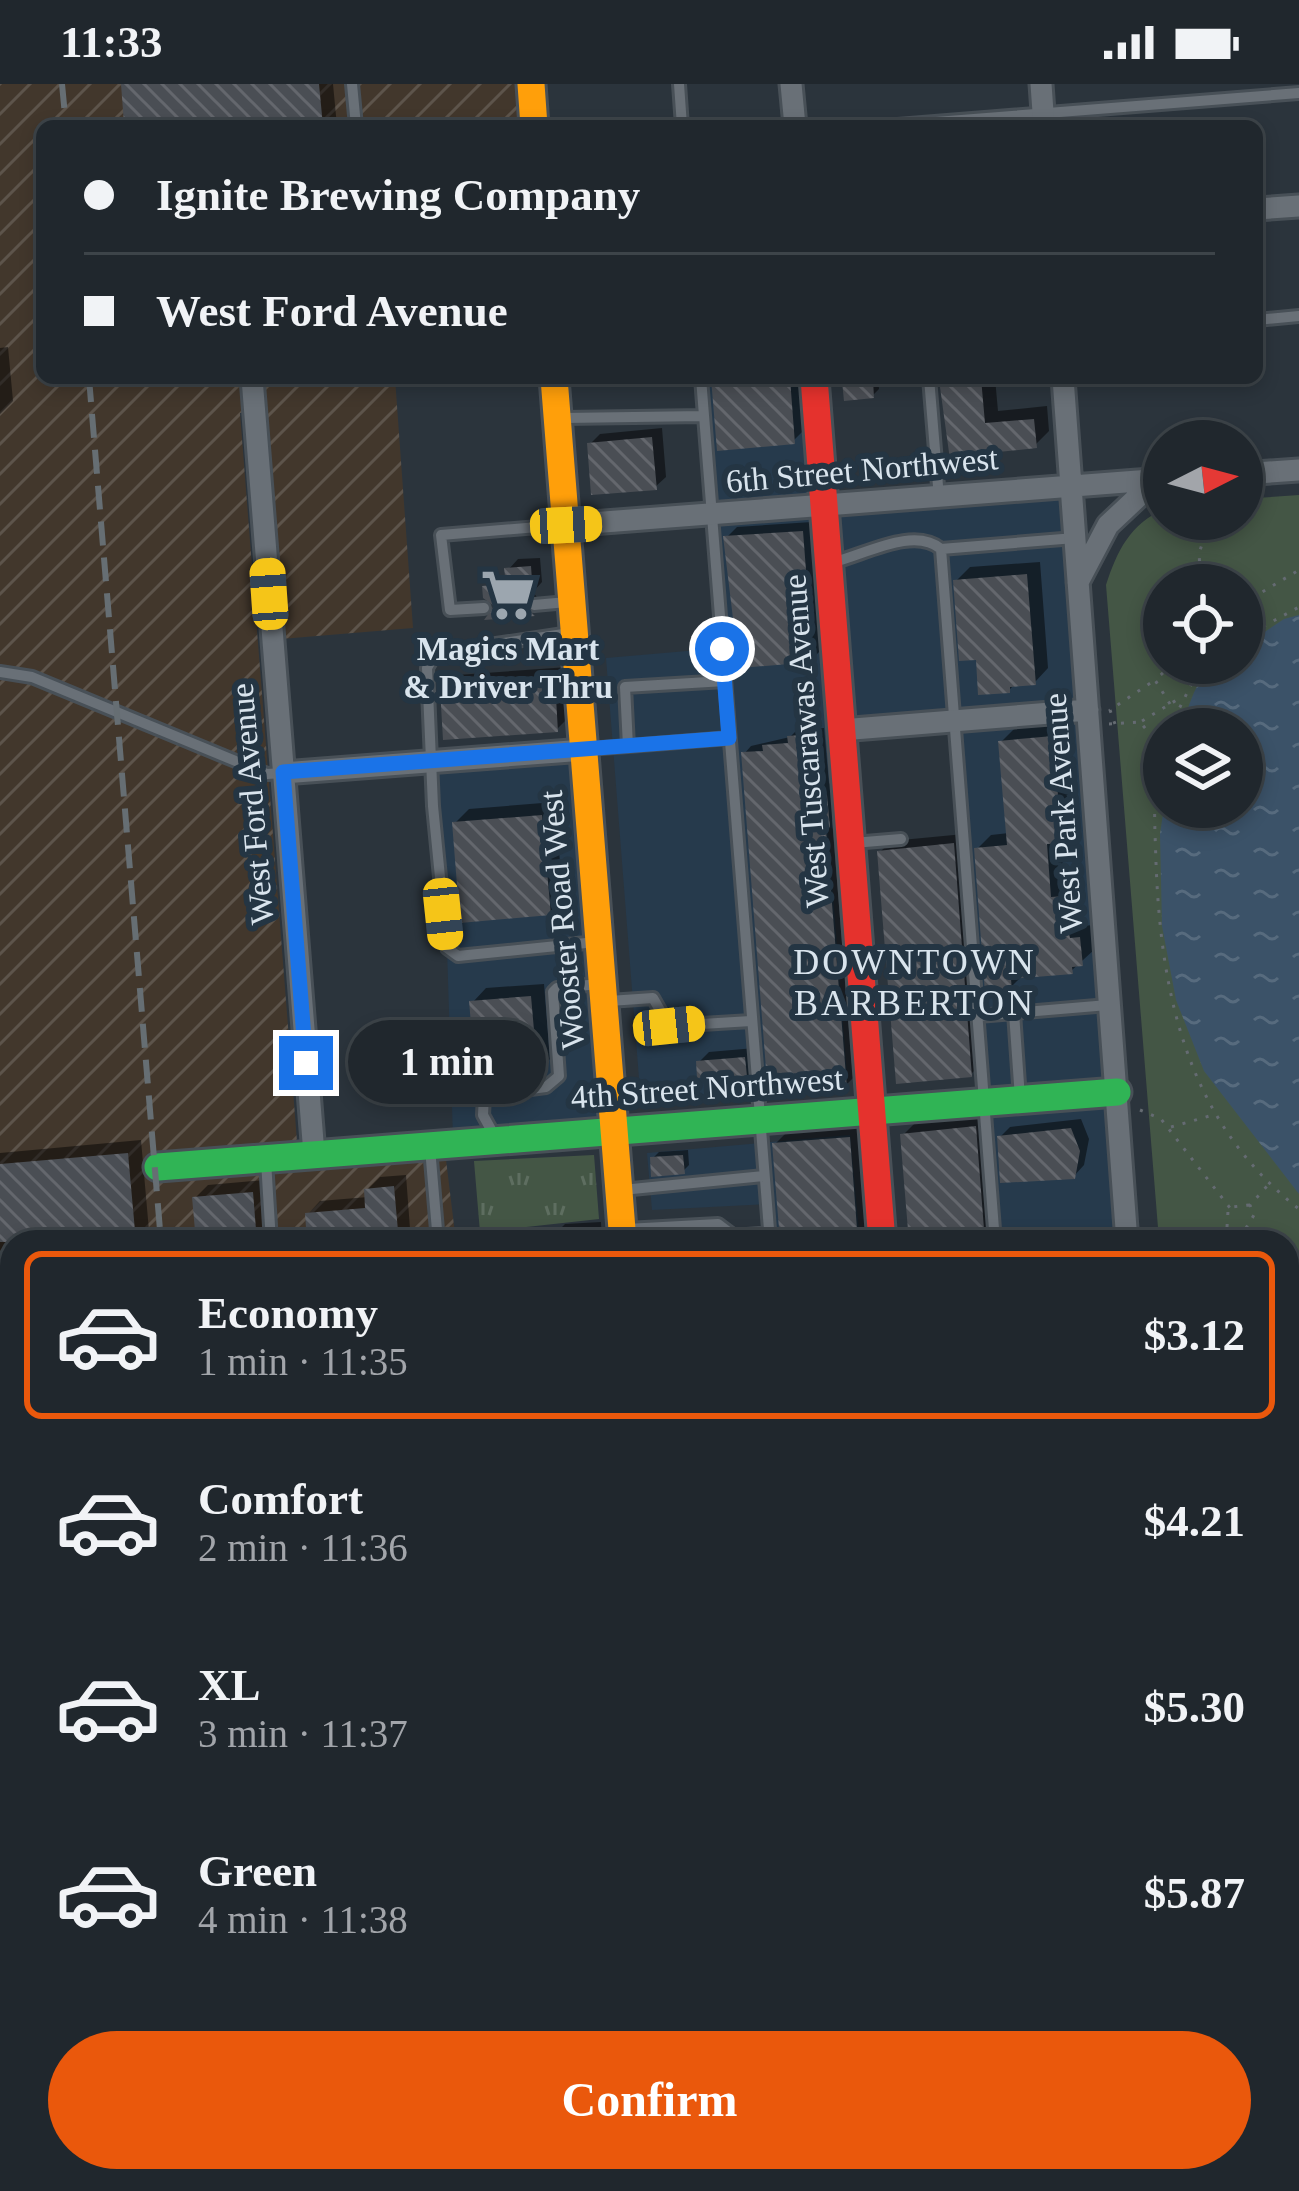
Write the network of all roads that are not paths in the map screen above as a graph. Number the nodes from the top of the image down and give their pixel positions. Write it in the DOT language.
graph roads {
  1 [pos="352,84"];
  2 [pos="531,84"];
  3 [pos="679,84"];
  4 [pos="791,84"];
  5 [pos="1041,84"];
  6 [pos="1299,93"];
  7 [pos="355,120"];
  8 [pos="534,120"];
  9 [pos="682,120"];
  10 [pos="794,120"];
  11 [pos="1043,120"];
  12 [pos="1299,206"];
  13 [pos="1263,209"];
  14 [pos="1299,316"];
  15 [pos="1263,319"];
  16 [pos="252,384"];
  17 [pos="554,384"];
  18 [pos="701,384"];
  19 [pos="814,384"];
  20 [pos="930,384"];
  21 [pos="1063,384"];
  22 [pos="704,416"];
  23 [pos="557,419"];
  24 [pos="1299,470"];
  25 [pos="1263,473"];
  26 [pos="1143,481"];
  27 [pos="1071,486"];
  28 [pos="1143,495"];
  29 [pos="939,498"];
  30 [pos="824,508"];
  31 [pos="712,515"];
  32 [pos="566,525"];
  33 [pos="1075,538"];
  34 [pos="941,549"];
  35 [pos="828,563"];
  36 [pos="1078,583"];
  37 [pos="572,602"];
  38 [pos="534,605"];
  39 [pos="484,608"];
  40 [pos="574,633"];
  41 [pos="0,672"];
  42 [pos="725,680"];
  43 [pos="1089,717"];
  44 [pos="952,721"];
  45 [pos="841,730"];
  46 [pos="729,738"];
  47 [pos="628,746"];
  48 [pos="584,750"];
  49 [pos="431,761"];
  50 [pos="283,772"];
  51 [pos="901,839"];
  52 [pos="850,843"];
  53 [pos="599,942"];
  54 [pos="603,993"];
  55 [pos="1111,1005"];
  56 [pos="1014,1013"];
  57 [pos="978,1016"];
  58 [pos="751,1021"];
  59 [pos="1020,1100"];
  60 [pos="1118,1102"];
  61 [pos="986,1103"];
  62 [pos="871,1112"];
  63 [pos="759,1120"];
  64 [pos="614,1130"];
  65 [pos="496,1139"];
  66 [pos="430,1144"];
  67 [pos="314,1154"];
  68 [pos="266,1158"];
  69 [pos="158,1167"];
  70 [pos="764,1176"];
  71 [pos="619,1190"];
  72 [pos="271,1230"];
  73 [pos="437,1230"];
  74 [pos="622,1230"];
  75 [pos="670,1230"];
  76 [pos="726,1230"];
  77 [pos="768,1230"];
  78 [pos="881,1230"];
  79 [pos="994,1230"];
  80 [pos="1127,1230"];
  1 -- 7 [label="lane"];
  2 -- 8 [label="street"];
  3 -- 9 [label="lane"];
  4 -- 10 [label="street"];
  5 -- 11 [label="street"];
  6 -- 11 [label="lane"];
  12 -- 13 [label="street"];
  14 -- 15 [label="lane"];
  16 -- 50 [label="street, West Ford Avenue"];
  17 -- 23 [label="street, Wooster Road West"];
  18 -- 22 [label="lane"];
  19 -- 30 [label="street, West Tuscarawas Avenue"];
  20 -- 29 [label="lane"];
  21 -- 27 [label="street, West Park Avenue"];
  22 -- 23 [label="lane"];
  22 -- 31 [label="lane"];
  23 -- 32 [label="street, Wooster Road West"];
  24 -- 25 [label="street"];
  26 -- 27 [label="street, 6th Street Northwest"];
  27 -- 29 [label="street, 6th Street Northwest"];
  27 -- 33 [label="street, West Park Avenue"];
  28 -- 36 [label="street"];
  29 -- 30 [label="street, 6th Street Northwest"];
  30 -- 31 [label="street, 6th Street Northwest"];
  30 -- 35 [label="street, West Tuscarawas Avenue"];
  31 -- 32 [label="street, 6th Street Northwest"];
  31 -- 42 [label="lane"];
  32 -- 37 [label="street, Wooster Road West"];
  32 -- 39 [label="lane"];
  33 -- 34 [label="lane"];
  33 -- 36 [label="street, West Park Avenue"];
  34 -- 35 [label="lane"];
  34 -- 44 [label="lane"];
  35 -- 45 [label="street, West Tuscarawas Avenue"];
  36 -- 43 [label="street, West Park Avenue"];
  37 -- 38 [label="lane"];
  37 -- 40 [label="street, Wooster Road West"];
  40 -- 48 [label="street, Wooster Road West"];
  40 -- 49 [label="lane"];
  41 -- 50 [label="lane"];
  42 -- 46 [label="lane"];
  42 -- 47 [label="lane"];
  43 -- 44 [label="street"];
  43 -- 55 [label="street, West Park Avenue"];
  44 -- 45 [label="street"];
  44 -- 57 [label="lane"];
  45 -- 52 [label="street, West Tuscarawas Avenue"];
  46 -- 47 [label="lane"];
  46 -- 58 [label="lane"];
  47 -- 48 [label="lane"];
  48 -- 49 [label="street"];
  48 -- 53 [label="street, Wooster Road West"];
  49 -- 50 [label="street"];
  49 -- 53 [label="lane"];
  50 -- 67 [label="street, West Ford Avenue"];
  51 -- 52 [label="lane"];
  52 -- 62 [label="street, West Tuscarawas Avenue"];
  53 -- 54 [label="street, Wooster Road West"];
  54 -- 58 [label="lane"];
  54 -- 64 [label="street, Wooster Road West"];
  54 -- 65 [label="lane"];
  55 -- 56 [label="lane"];
  55 -- 60 [label="street, West Park Avenue"];
  56 -- 57 [label="lane"];
  56 -- 59 [label="lane"];
  57 -- 61 [label="lane"];
  58 -- 63 [label="lane"];
  59 -- 60 [label="street, 4th Street Northwest"];
  59 -- 61 [label="street, 4th Street Northwest"];
  60 -- 80 [label="street, West Park Avenue"];
  61 -- 62 [label="street, 4th Street Northwest"];
  61 -- 79 [label="lane"];
  62 -- 63 [label="street, 4th Street Northwest"];
  62 -- 78 [label="street, West Tuscarawas Avenue"];
  63 -- 64 [label="street, 4th Street Northwest"];
  63 -- 70 [label="lane"];
  64 -- 65 [label="street, 4th Street Northwest"];
  64 -- 71 [label="street, Wooster Road West"];
  65 -- 66 [label="street, 4th Street Northwest"];
  66 -- 67 [label="street, 4th Street Northwest"];
  66 -- 73 [label="lane"];
  67 -- 68 [label="street, 4th Street Northwest"];
  68 -- 69 [label="street, 4th Street Northwest"];
  68 -- 72 [label="lane"];
  70 -- 71 [label="lane"];
  70 -- 77 [label="lane"];
  71 -- 74 [label="street, Wooster Road West"];
  75 -- 76 [label="lane"];
}
